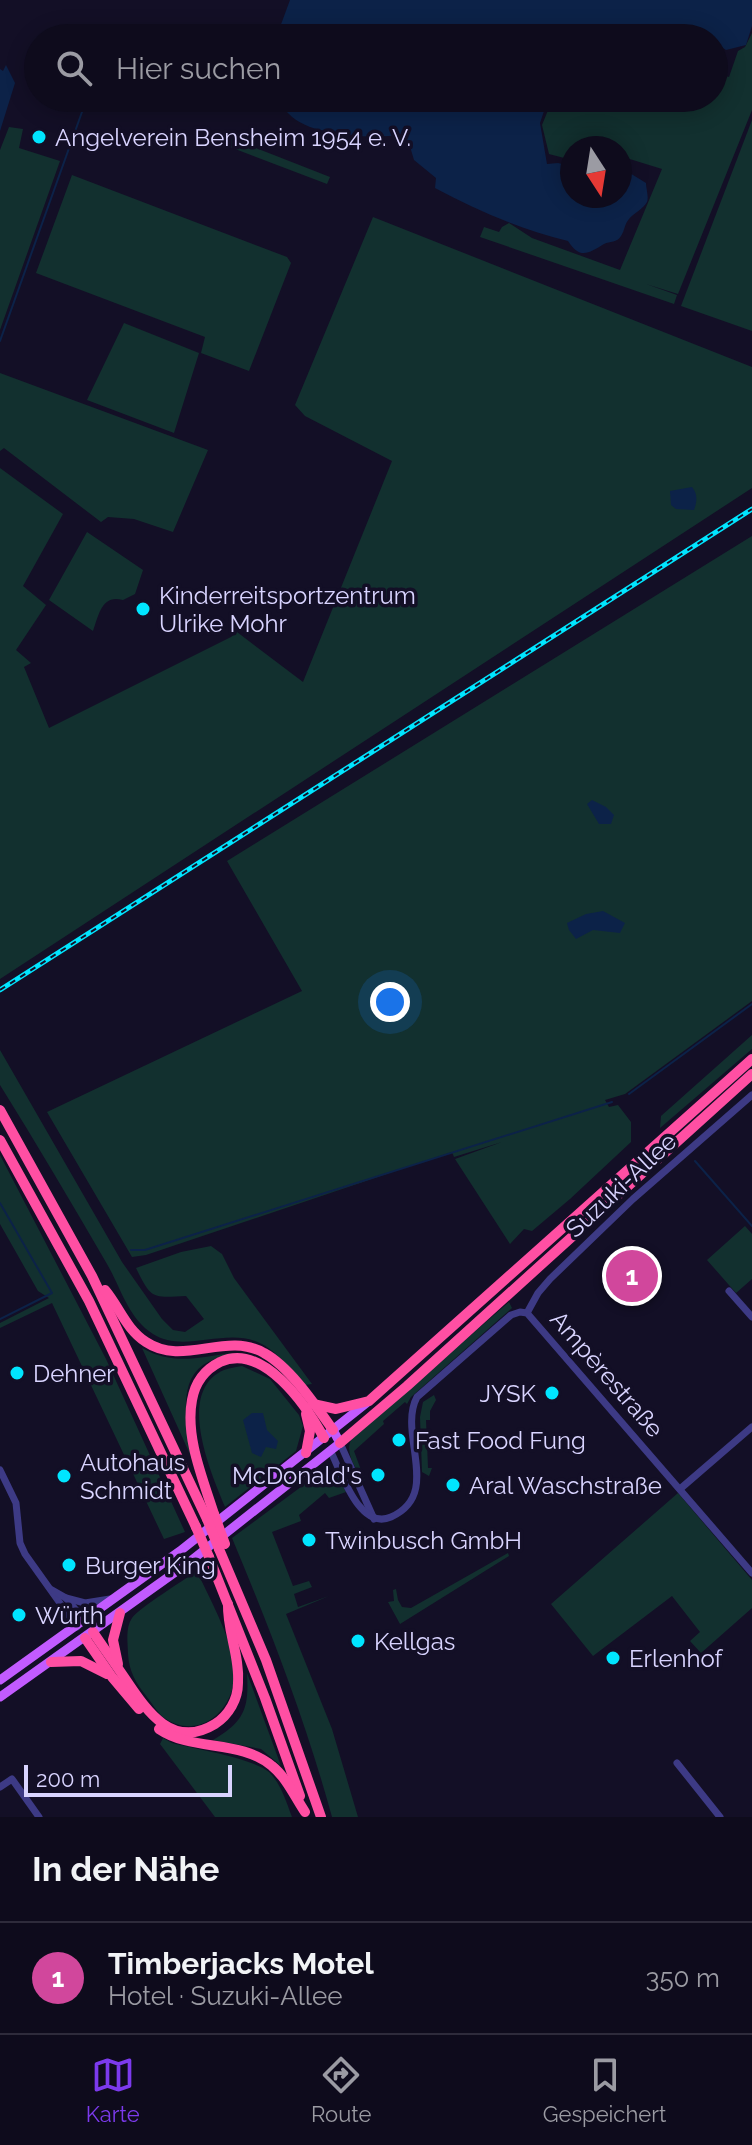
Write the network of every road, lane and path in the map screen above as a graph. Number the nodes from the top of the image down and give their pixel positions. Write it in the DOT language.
graph roads {
  1 [pos="752,1059"];
  2 [pos="752,1074"];
  3 [pos="752,1095"];
  4 [pos="0,1110"];
  5 [pos="0,1140"];
  6 [pos="92,1276"];
  7 [pos="729,1291"];
  8 [pos="527,1313"];
  9 [pos="752,1317"];
  10 [pos="369,1401"];
  11 [pos="309,1406"];
  12 [pos="752,1427"];
  13 [pos="333,1430"];
  14 [pos="324,1438"];
  15 [pos="340,1443"];
  16 [pos="330,1450"];
  17 [pos="306,1453"];
  18 [pos="0,1470"];
  19 [pos="680,1489"];
  20 [pos="210,1516"];
  21 [pos="374,1519"];
  22 [pos="752,1573"];
  23 [pos="51,1589"];
  24 [pos="120,1596"];
  25 [pos="66,1598"];
  26 [pos="228,1604"];
  27 [pos="120,1613"];
  28 [pos="81,1624"];
  29 [pos="89,1635"];
  30 [pos="51,1662"];
  31 [pos="117,1675"];
  32 [pos="0,1680"];
  33 [pos="0,1697"];
  34 [pos="677,1763"];
  35 [pos="0,1787"];
  36 [pos="306,1815"];
  37 [pos="39,1817"];
  38 [pos="321,1817"];
  39 [pos="720,1817"];
  1 -- 10 [label="highway"];
  2 -- 15 [label="highway"];
  3 -- 8 [label="street, Suzuki-Allee"];
  4 -- 6 [label="highway"];
  5 -- 26 [label="highway, bridge"];
  6 -- 11 [label="highway"];
  6 -- 20 [label="highway"];
  7 -- 9 [label="street"];
  8 -- 19 [label="street, Ampèrestraße"];
  8 -- 21 [label="street, Ampèrestraße"];
  10 -- 11 [label="highway"];
  10 -- 13 [label="main road"];
  11 -- 13 [label="highway"];
  11 -- 14 [label="highway"];
  11 -- 17 [label="highway"];
  11 -- 20 [label="highway"];
  12 -- 19 [label="street"];
  13 -- 14 [label="main road"];
  13 -- 15 [label="main road"];
  14 -- 16 [label="main road"];
  14 -- 17 [label="main road"];
  15 -- 16 [label="main road"];
  15 -- 21 [label="street"];
  16 -- 21 [label="street"];
  16 -- 27 [label="main road"];
  17 -- 24 [label="main road"];
  18 -- 23 [label="street"];
  19 -- 22 [label="street, Ampèrestraße"];
  20 -- 38 [label="highway, bridge"];
  23 -- 25 [label="street"];
  23 -- 28 [label="street"];
  24 -- 25 [label="street"];
  24 -- 28 [label="main road"];
  25 -- 28 [label="street"];
  26 -- 31 [label="highway"];
  26 -- 36 [label="highway"];
  27 -- 29 [label="main road"];
  27 -- 31 [label="highway"];
  28 -- 29 [label="main road"];
  28 -- 32 [label="main road"];
  29 -- 30 [label="main road"];
  29 -- 31 [label="highway"];
  30 -- 31 [label="highway"];
  30 -- 33 [label="main road"];
  31 -- 36 [label="highway"];
  34 -- 39 [label="street"];
  35 -- 37 [label="street"];
}
